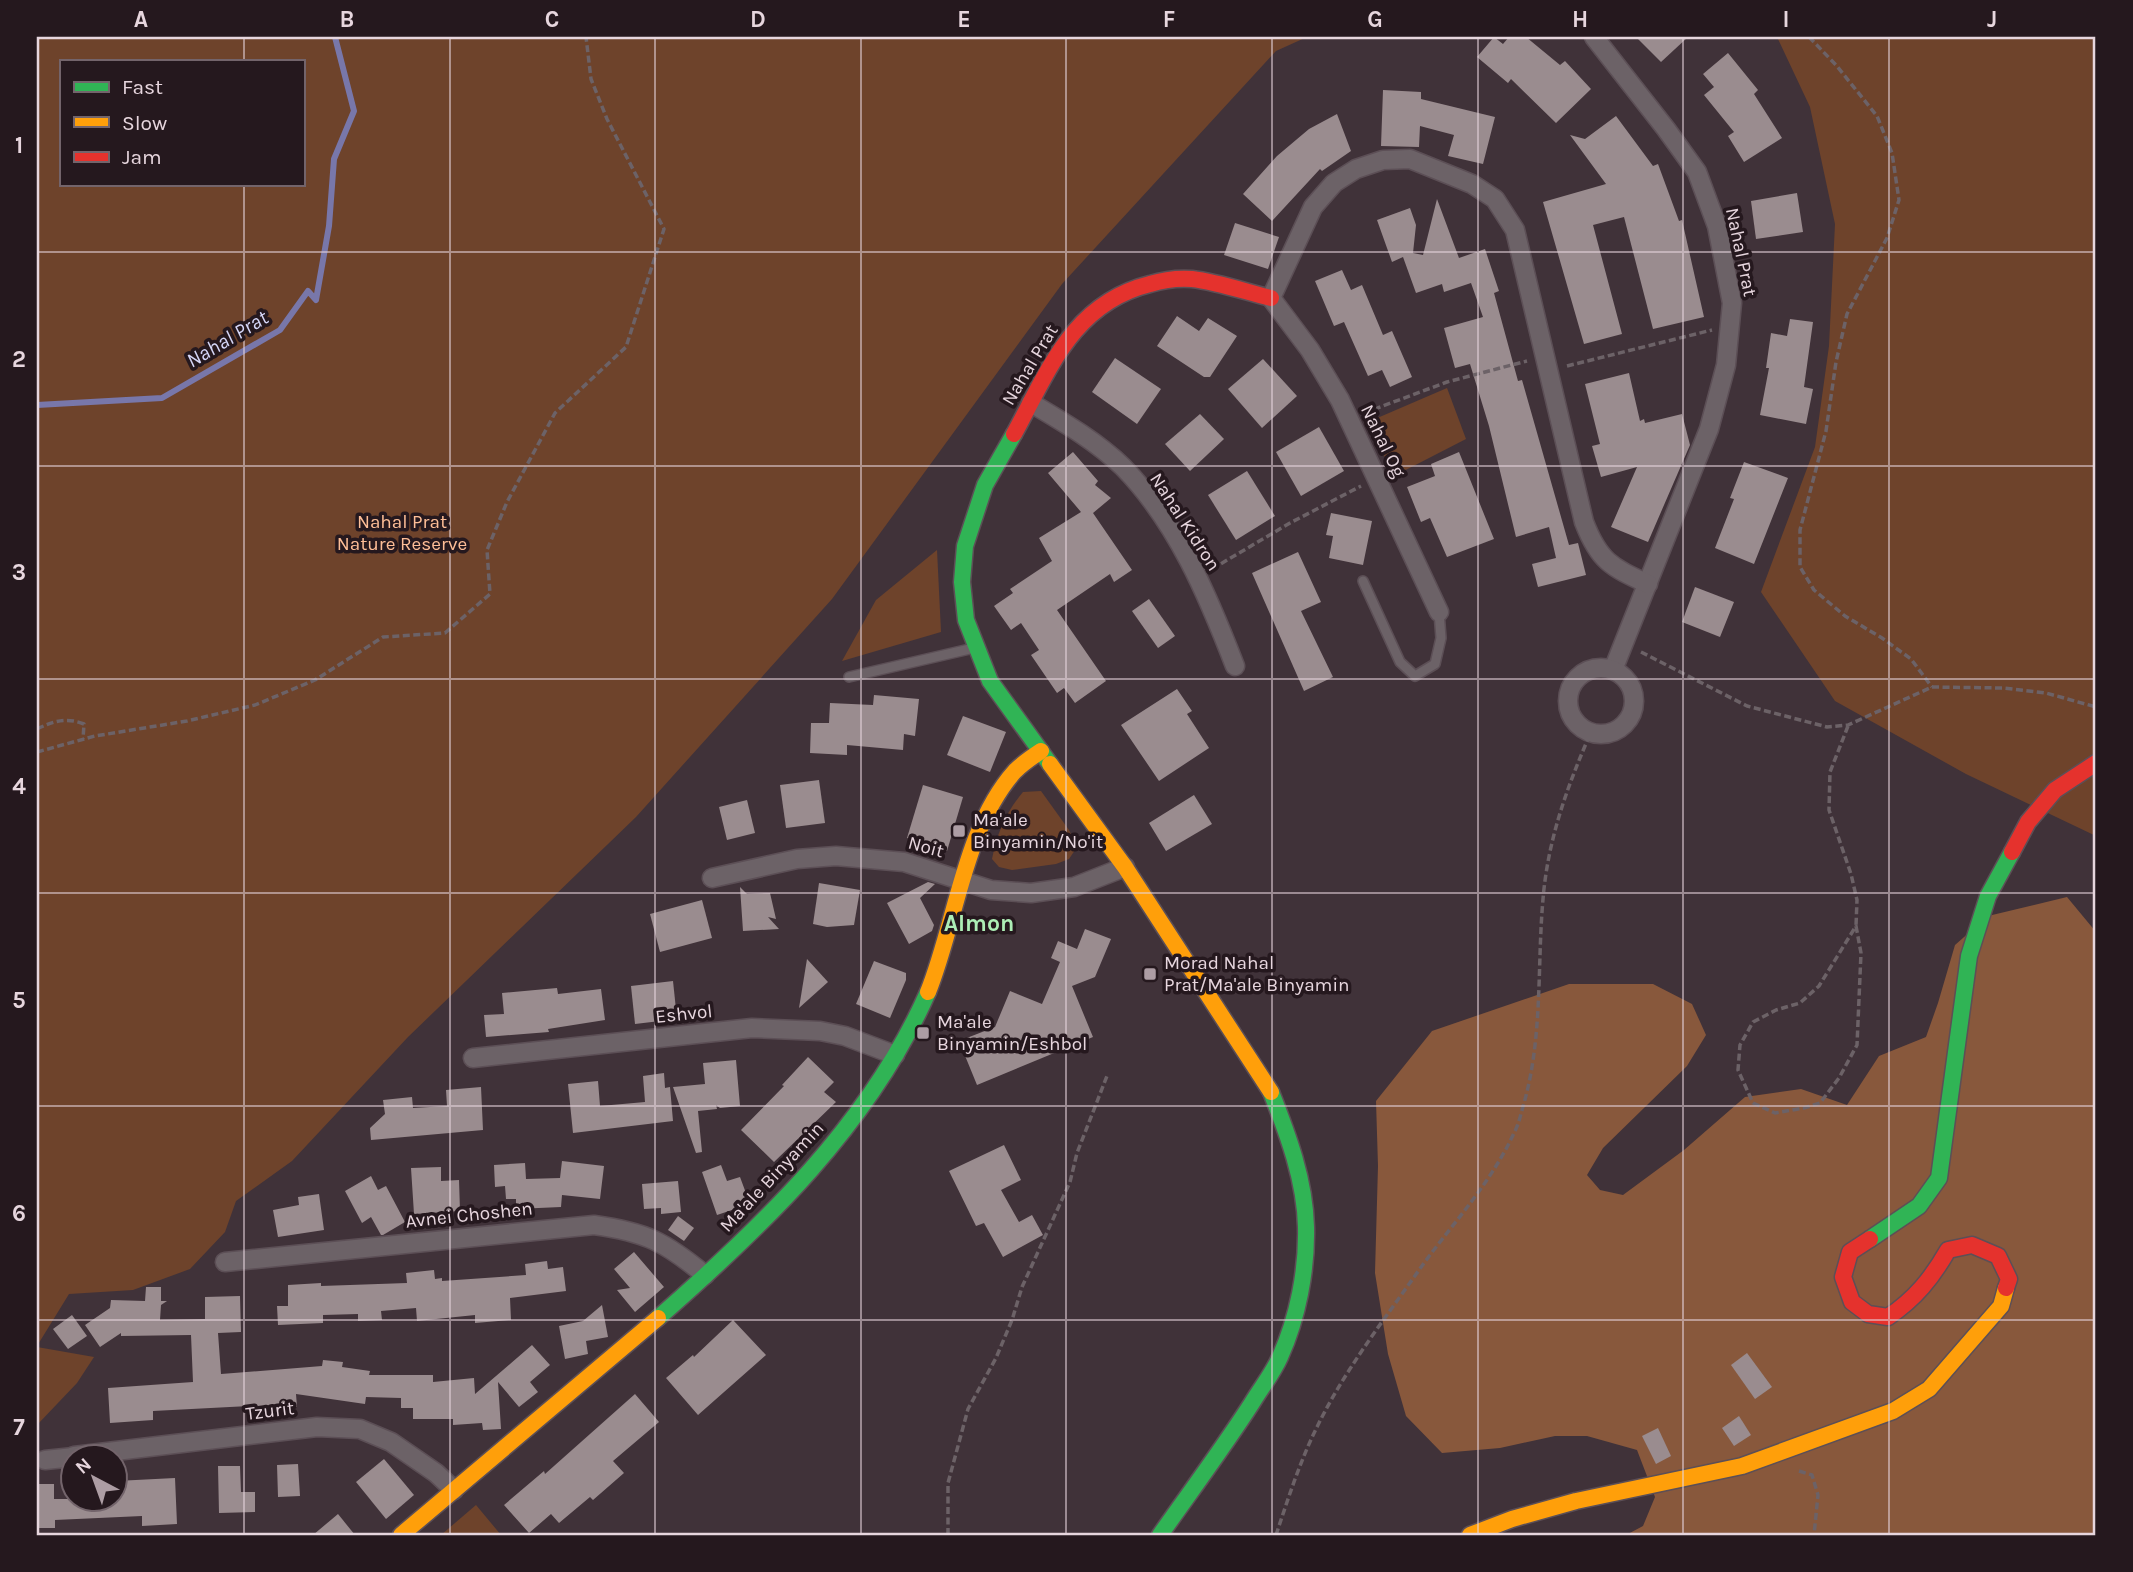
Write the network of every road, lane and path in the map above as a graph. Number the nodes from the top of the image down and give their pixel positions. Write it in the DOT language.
graph roads {
  1 [pos="586,37"];
  2 [pos="1594,37"];
  3 [pos="1809,37"];
  4 [pos="1271,298"];
  5 [pos="1730,325"];
  6 [pos="1546,364"];
  7 [pos="1031,403"];
  8 [pos="1349,418"];
  9 [pos="1378,477"];
  10 [pos="1198,577"];
  11 [pos="1363,581"];
  12 [pos="1648,584"];
  13 [pos="1439,612"];
  14 [pos="1624,643"];
  15 [pos="975,648"];
  16 [pos="1235,666"];
  17 [pos="1613,670"];
  18 [pos="849,677"];
  19 [pos="1933,687"];
  20 [pos="2096,707"];
  21 [pos="1848,725"];
  22 [pos="37,729"];
  23 [pos="1591,732"];
  24 [pos="83,739"];
  25 [pos="1041,751"];
  26 [pos="37,752"];
  27 [pos="2096,763"];
  28 [pos="1125,867"];
  29 [pos="712,878"];
  30 [pos="964,880"];
  31 [pos="1856,926"];
  32 [pos="895,1055"];
  33 [pos="473,1058"];
  34 [pos="1107,1076"];
  35 [pos="225,1262"];
  36 [pos="705,1275"];
  37 [pos="130,1450"];
  38 [pos="60,1458"];
  39 [pos="45,1460"];
  40 [pos="1791,1468"];
  41 [pos="454,1490"];
  42 [pos="401,1535"];
  43 [pos="948,1535"];
  44 [pos="1160,1535"];
  45 [pos="1276,1535"];
  46 [pos="1470,1535"];
  47 [pos="1814,1535"];
  1 -- 24 [label="path"];
  2 -- 5 [label="street, Nahal Prat"];
  3 -- 19 [label="path"];
  4 -- 6 [label="street"];
  4 -- 7 [label="street, Nahal Prat"];
  4 -- 8 [label="street, Nahal Og"];
  5 -- 6 [label="path"];
  5 -- 12 [label="street, Nahal Prat"];
  6 -- 8 [label="path"];
  6 -- 12 [label="street"];
  7 -- 10 [label="street, Nahal Kidron"];
  7 -- 15 [label="street, Nahal Prat"];
  8 -- 9 [label="street, Nahal Og"];
  9 -- 10 [label="path"];
  9 -- 13 [label="street, Nahal Og"];
  10 -- 16 [label="street, Nahal Kidron"];
  11 -- 13 [label="lane"];
  12 -- 14 [label="street, Nahal Prat"];
  14 -- 17 [label="street, Nahal Prat"];
  14 -- 21 [label="path"];
  15 -- 18 [label="lane"];
  15 -- 25 [label="street, Nahal Prat"];
  17 -- 23 [label="street"];
  17 -- 23 [label="street"];
  19 -- 20 [label="path"];
  19 -- 21 [label="path"];
  21 -- 31 [label="path"];
  22 -- 24 [label="path"];
  23 -- 45 [label="path"];
  24 -- 26 [label="path"];
  25 -- 28 [label="street, Nahal Prat"];
  25 -- 30 [label="street, Ma'ale Binyamin"];
  27 -- 46 [label="street"];
  28 -- 30 [label="street, Noit"];
  28 -- 44 [label="street, Nahal Prat"];
  29 -- 30 [label="street, Noit"];
  30 -- 32 [label="street, Ma'ale Binyamin"];
  31 -- 31 [label="path"];
  32 -- 33 [label="street, Eshvol"];
  32 -- 36 [label="street, Ma'ale Binyamin"];
  34 -- 43 [label="path"];
  35 -- 36 [label="street, Avnei Choshen"];
  36 -- 41 [label="street, Ma'ale Binyamin"];
  37 -- 41 [label="street, Tzurit"];
  38 -- 39 [label="street, Tzurit"];
  40 -- 47 [label="path"];
  41 -- 42 [label="street, Ma'ale Binyamin"];
}
